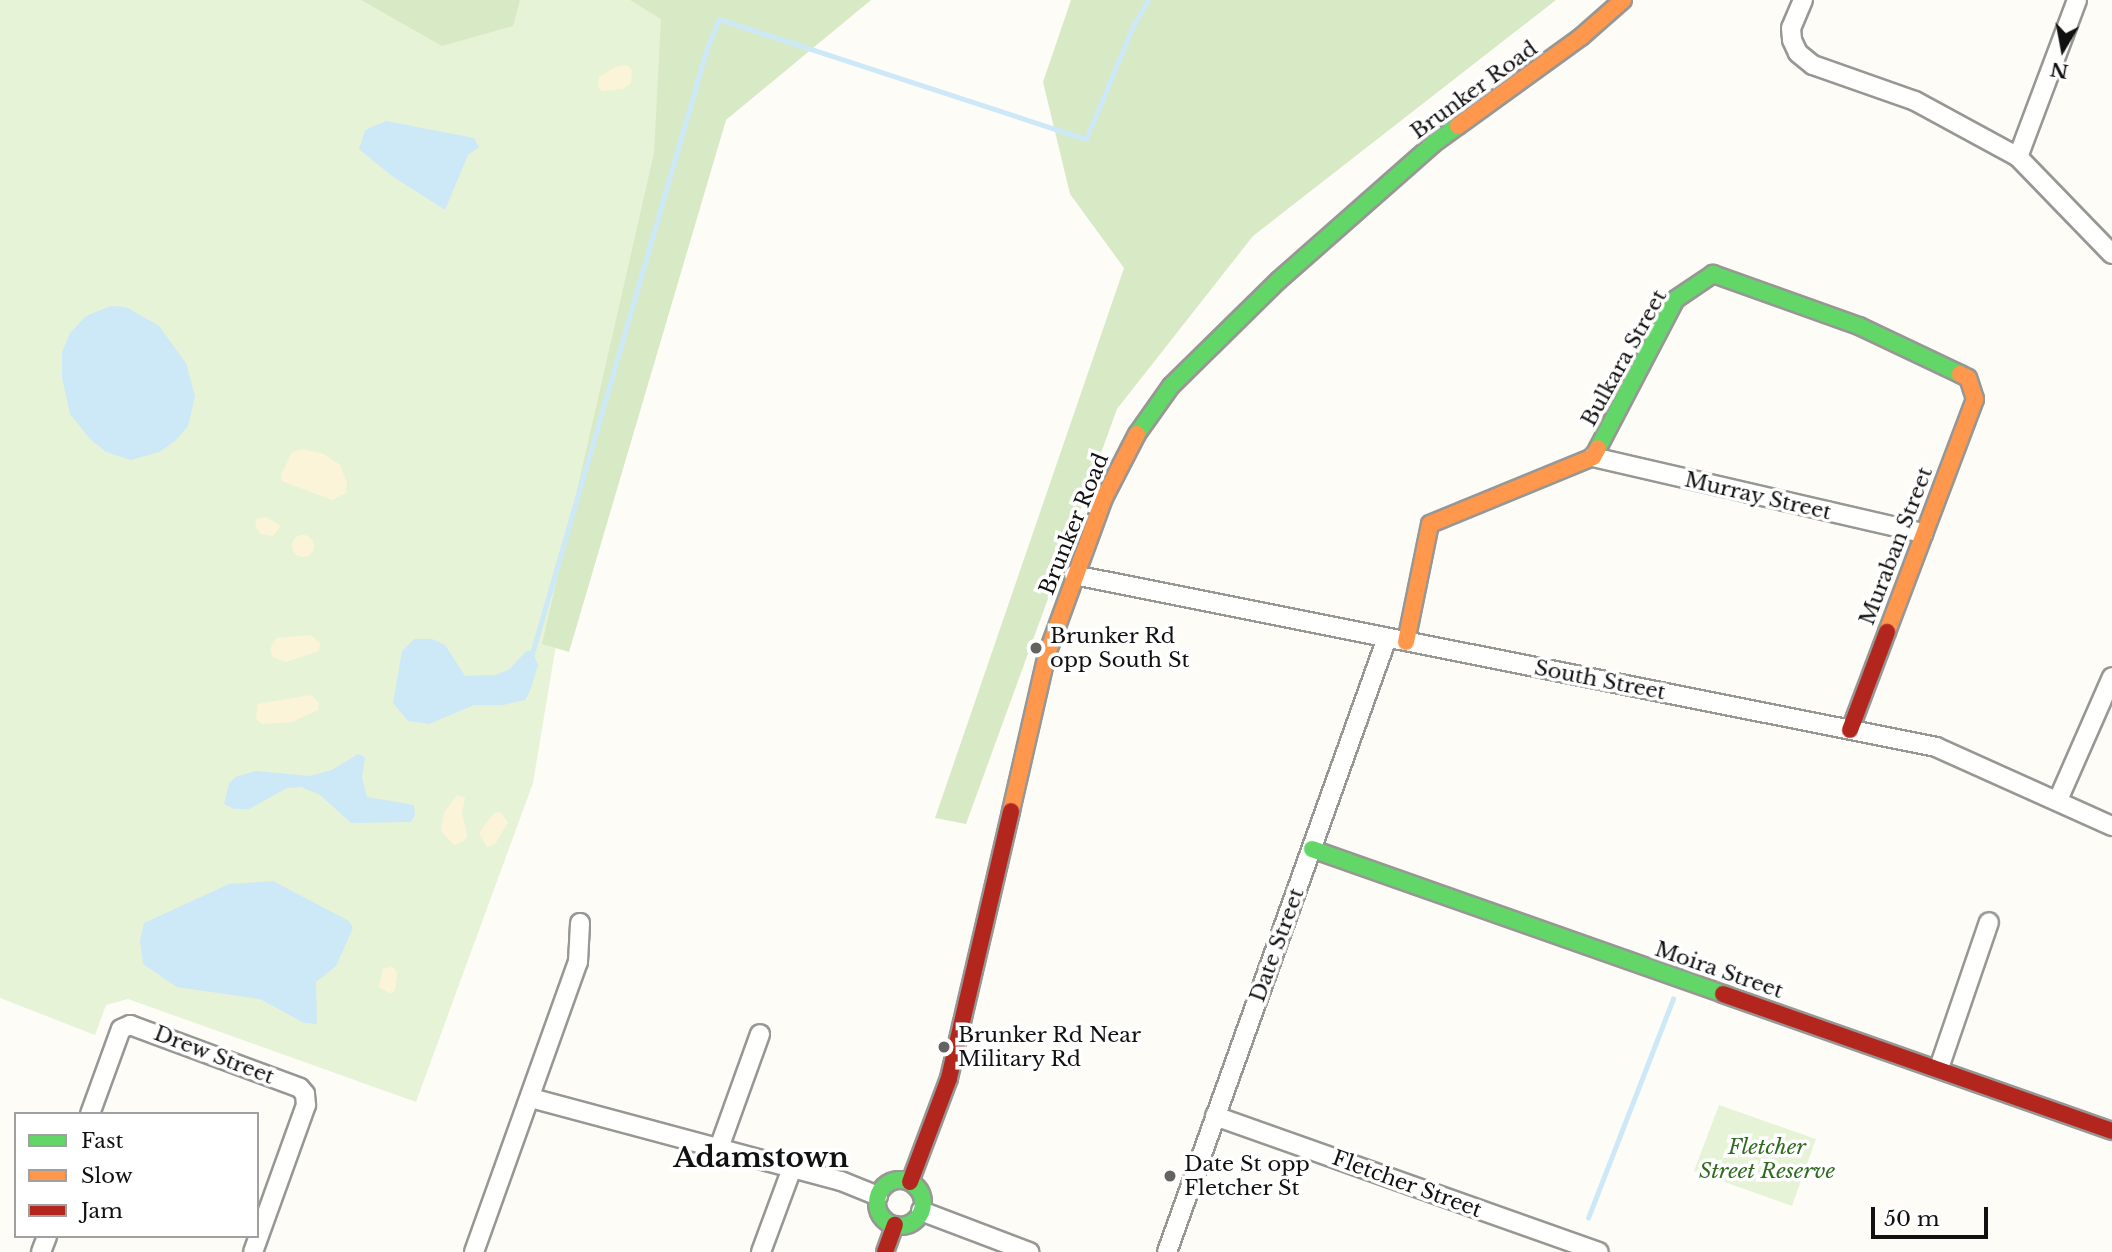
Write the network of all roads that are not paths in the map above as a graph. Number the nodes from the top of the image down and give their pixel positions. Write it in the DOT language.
graph roads {
  1 [pos="1623,0"];
  2 [pos="1803,0"];
  3 [pos="2077,0"];
  4 [pos="2018,157"];
  5 [pos="2112,254"];
  6 [pos="1968,378"];
  7 [pos="1593,457"];
  8 [pos="1923,533"];
  9 [pos="1074,575"];
  10 [pos="1387,638"];
  11 [pos="1406,642"];
  12 [pos="2112,677"];
  13 [pos="1850,730"];
  14 [pos="2057,800"];
  15 [pos="2112,826"];
  16 [pos="1312,849"];
  17 [pos="1989,922"];
  18 [pos="580,923"];
  19 [pos="760,1034"];
  20 [pos="1938,1068"];
  21 [pos="531,1098"];
  22 [pos="91,1112"];
  23 [pos="1216,1116"];
  24 [pos="2112,1131"];
  25 [pos="719,1148"];
  26 [pos="792,1168"];
  27 [pos="909,1182"];
  28 [pos="878,1196"];
  29 [pos="921,1211"];
  30 [pos="895,1225"];
  31 [pos="259,1236"];
  32 [pos="474,1252"];
  33 [pos="761,1252"];
  34 [pos="885,1252"];
  35 [pos="1029,1252"];
  36 [pos="1167,1252"];
  37 [pos="1599,1252"];
  1 -- 9 [label="street, Brunker Road"];
  2 -- 4 [label="street"];
  3 -- 4 [label="street"];
  4 -- 5 [label="street"];
  6 -- 7 [label="street, Bulkara Street"];
  6 -- 8 [label="street, Muraban Street"];
  7 -- 8 [label="street, Murray Street"];
  7 -- 11 [label="street, Bulkara Street"];
  8 -- 13 [label="street, Muraban Street"];
  9 -- 10 [label="street, South Street"];
  9 -- 27 [label="street, Brunker Road"];
  10 -- 11 [label="street, South Street"];
  10 -- 16 [label="street, Date Street"];
  11 -- 13 [label="street, South Street"];
  12 -- 14 [label="street"];
  13 -- 14 [label="street, South Street"];
  14 -- 15 [label="street, South Street"];
  16 -- 20 [label="street, Moira Street"];
  16 -- 23 [label="street, Date Street"];
  17 -- 20 [label="street"];
  18 -- 21 [label="street"];
  19 -- 25 [label="street"];
  20 -- 24 [label="street, Moira Street"];
  21 -- 25 [label="street"];
  21 -- 32 [label="street"];
  22 -- 31 [label="street, Drew Street"];
  23 -- 36 [label="street, Date Street"];
  23 -- 37 [label="street, Fletcher Street"];
  25 -- 26 [label="street"];
  26 -- 28 [label="street"];
  26 -- 33 [label="street"];
  27 -- 28 [label="street"];
  27 -- 29 [label="street"];
  28 -- 30 [label="street"];
  29 -- 30 [label="street"];
  29 -- 35 [label="street"];
  30 -- 34 [label="street"];
}
